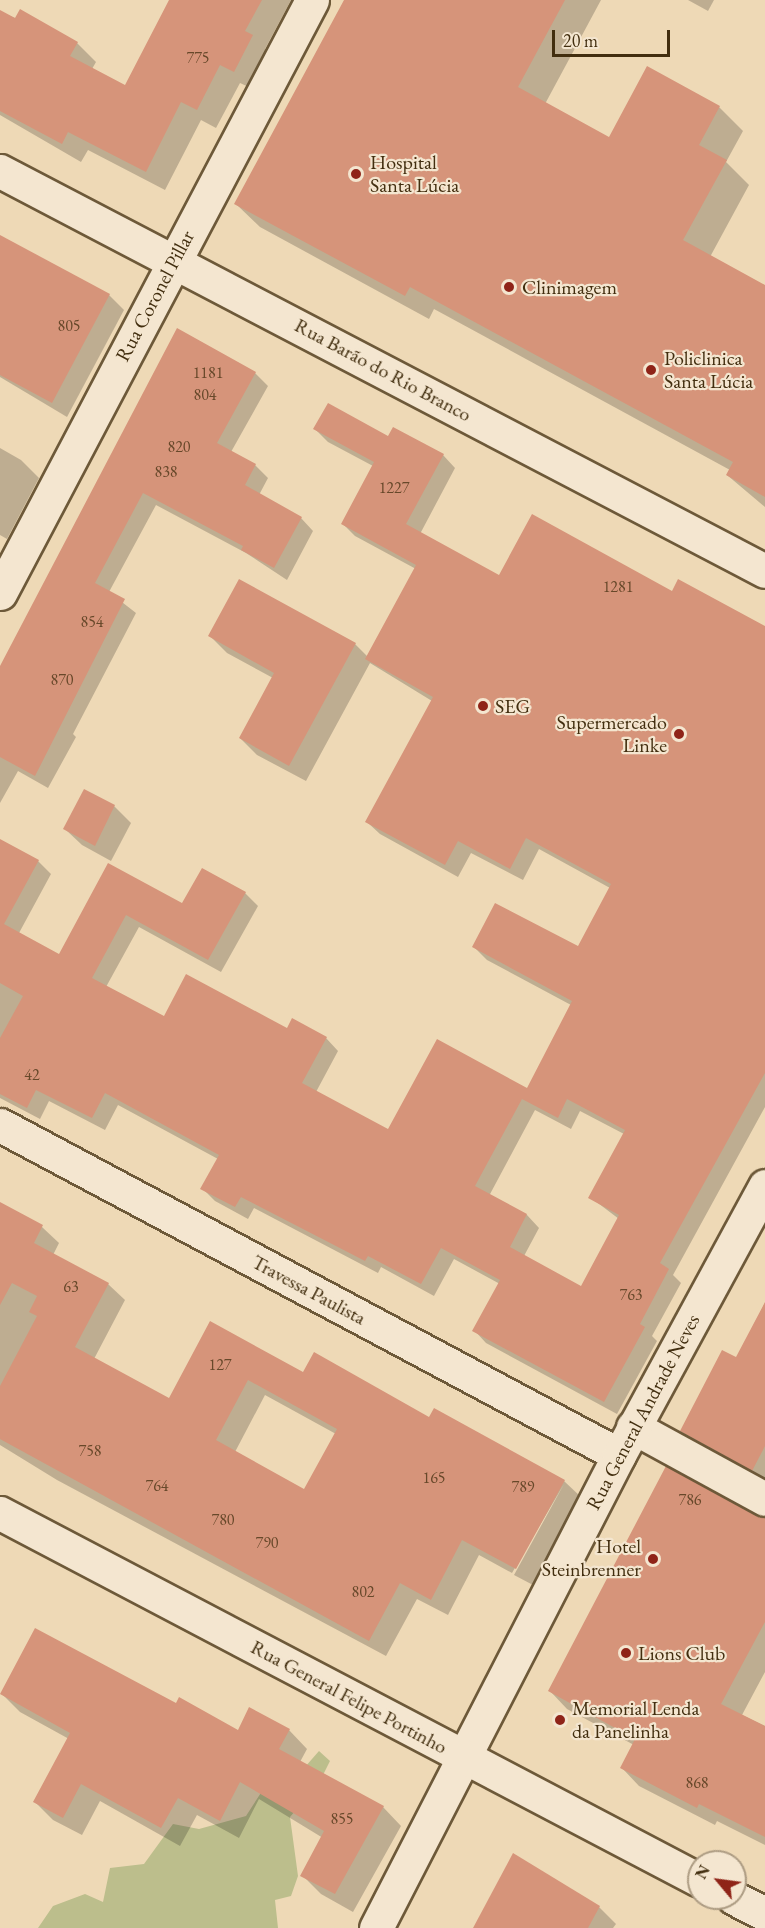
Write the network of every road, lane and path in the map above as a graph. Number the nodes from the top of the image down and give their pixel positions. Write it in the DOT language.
graph roads {
  1 [pos="312,0"];
  2 [pos="0,171"];
  3 [pos="174,260"];
  4 [pos="765,571"];
  5 [pos="0,593"];
  6 [pos="0,1125"];
  7 [pos="765,1186"];
  8 [pos="626,1441"];
  9 [pos="765,1499"];
  10 [pos="0,1514"];
  11 [pos="465,1758"];
  12 [pos="687,1874"];
  13 [pos="747,1905"];
  14 [pos="765,1914"];
  15 [pos="376,1928"];
  1 -- 3 [label="street, Rua Coronel Pillar"];
  2 -- 3 [label="street, Rua Barão do Rio Branco"];
  3 -- 4 [label="street, Rua Barão do Rio Branco"];
  3 -- 5 [label="street, Rua Coronel Pillar"];
  6 -- 8 [label="street, Travessa Paulista"];
  7 -- 8 [label="street, Rua General Andrade Neves"];
  8 -- 9 [label="street, Travessa Paulista"];
  8 -- 11 [label="street, Rua General Andrade Neves"];
  10 -- 11 [label="street, Rua General Felipe Portinho"];
  11 -- 12 [label="street, Rua General Felipe Portinho"];
  11 -- 15 [label="street, Rua General Andrade Neves"];
  13 -- 14 [label="street"];
}
